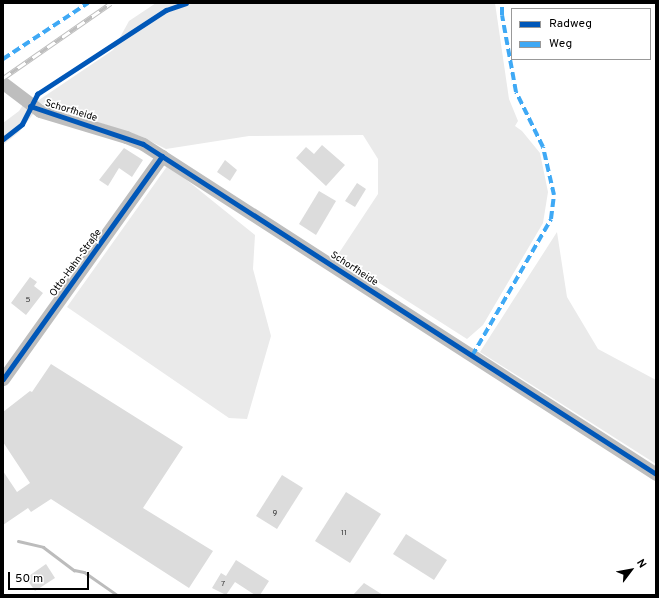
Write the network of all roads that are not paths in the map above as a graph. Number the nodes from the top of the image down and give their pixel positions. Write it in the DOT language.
graph roads {
  1 [pos="3,83"];
  2 [pos="162,156"];
  3 [pos="3,379"];
  4 [pos="656,474"];
  1 -- 2 [label="street, Schorfheide"];
  2 -- 3 [label="street, Otto-Hahn-Straße"];
  2 -- 4 [label="street, Schorfheide"];
}
